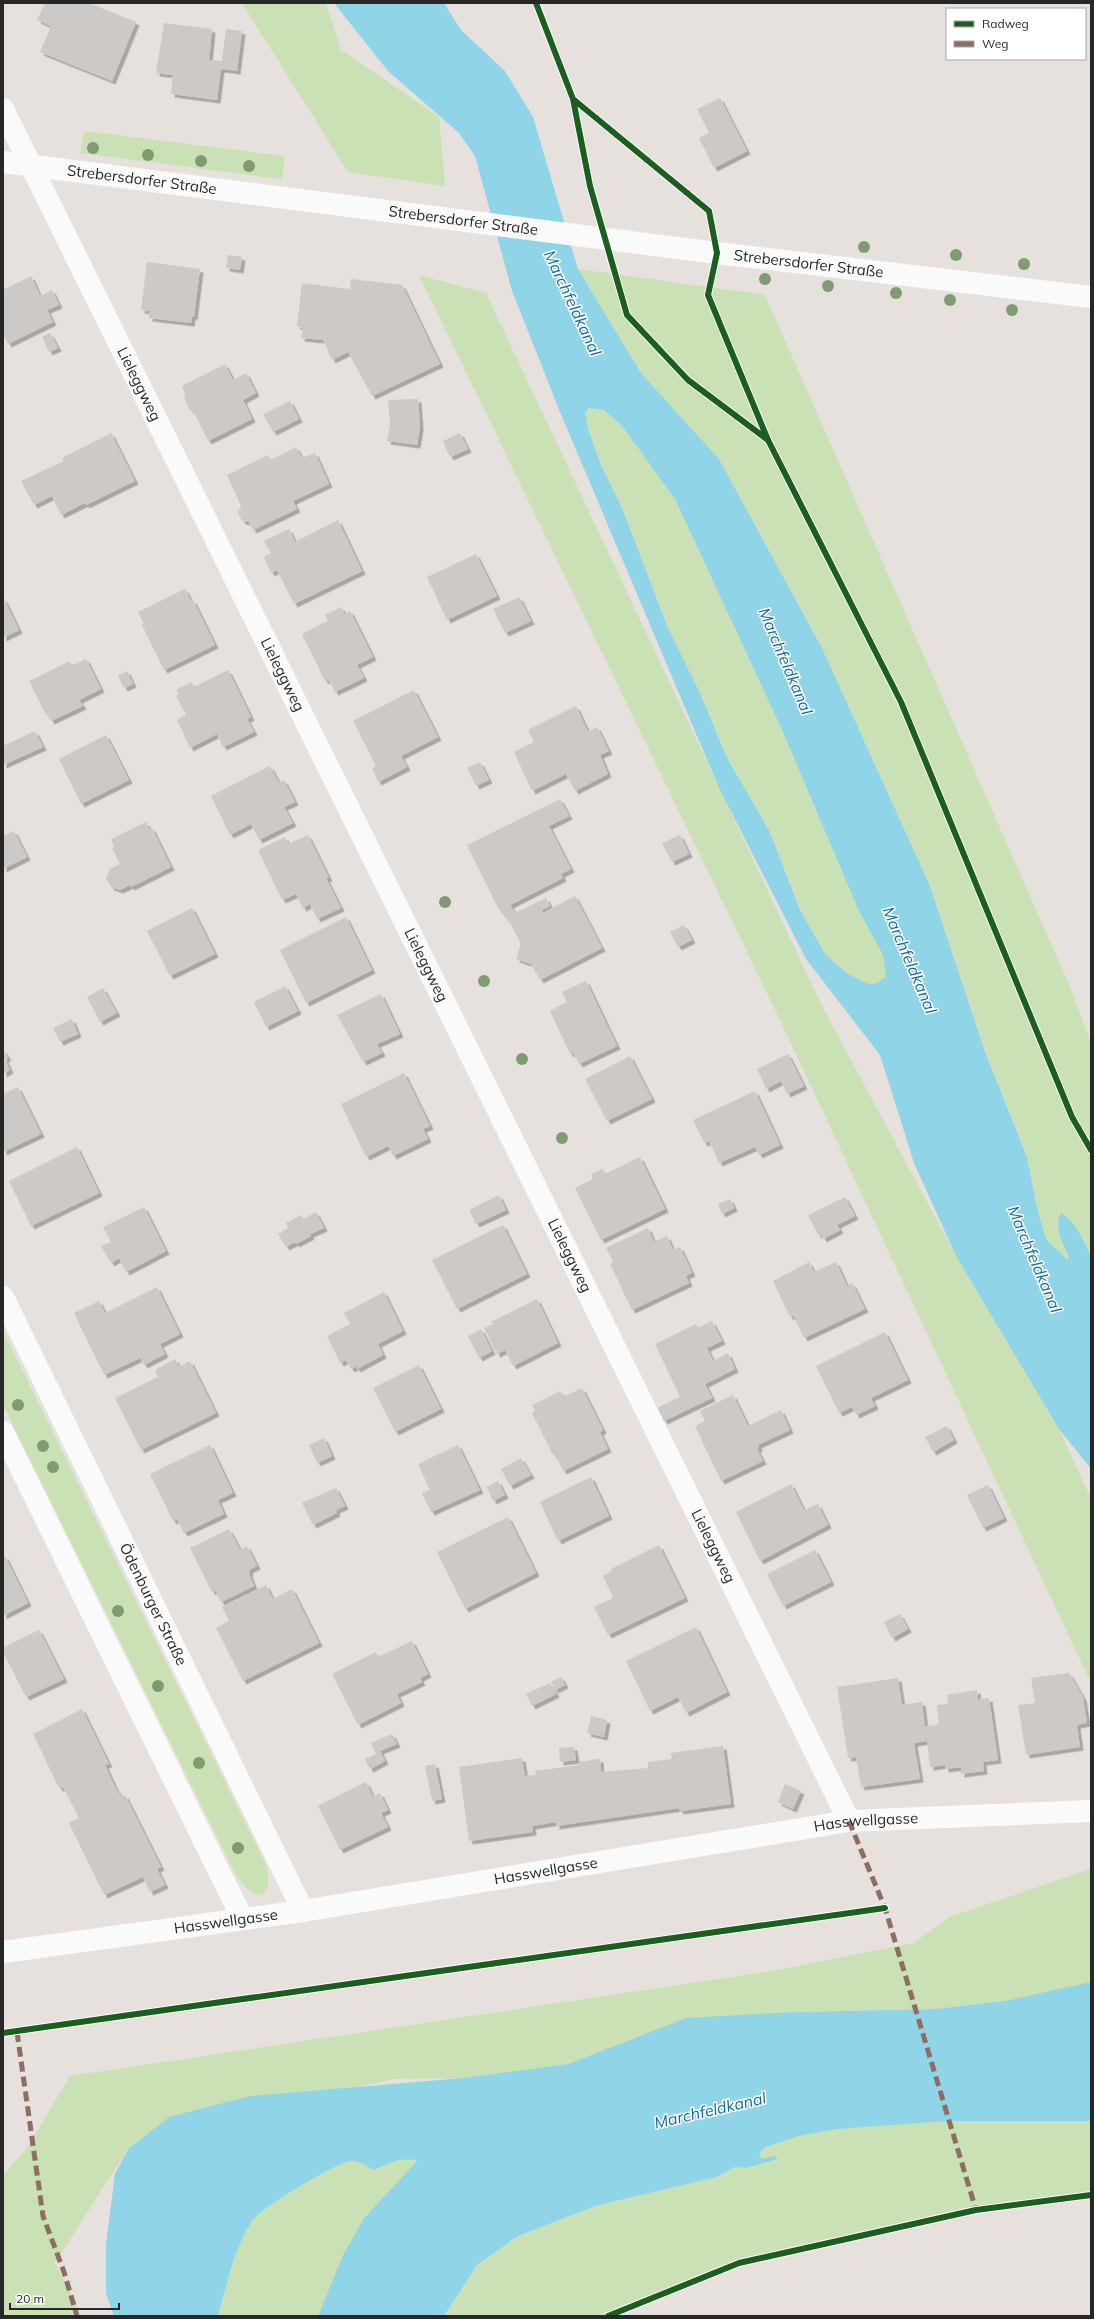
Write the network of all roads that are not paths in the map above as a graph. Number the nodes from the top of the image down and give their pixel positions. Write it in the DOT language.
graph roads {
  1 [pos="3,109"];
  2 [pos="3,162"];
  3 [pos="32,166"];
  4 [pos="1091,297"];
  5 [pos="3,1297"];
  6 [pos="3,1432"];
  7 [pos="1091,1811"];
  8 [pos="849,1821"];
  9 [pos="303,1911"];
  10 [pos="242,1918"];
  11 [pos="3,1952"];
  1 -- 3 [label="street, Lieleggweg"];
  2 -- 3 [label="street, Strebersdorfer Straße"];
  3 -- 4 [label="street, Strebersdorfer Straße"];
  3 -- 8 [label="street, Lieleggweg"];
  5 -- 9 [label="street, Ödenburger Straße"];
  6 -- 10 [label="street"];
  7 -- 8 [label="street, Hasswellgasse"];
  8 -- 9 [label="street, Hasswellgasse"];
  9 -- 10 [label="street, Hasswellgasse"];
  10 -- 11 [label="street, Hasswellgasse"];
}
